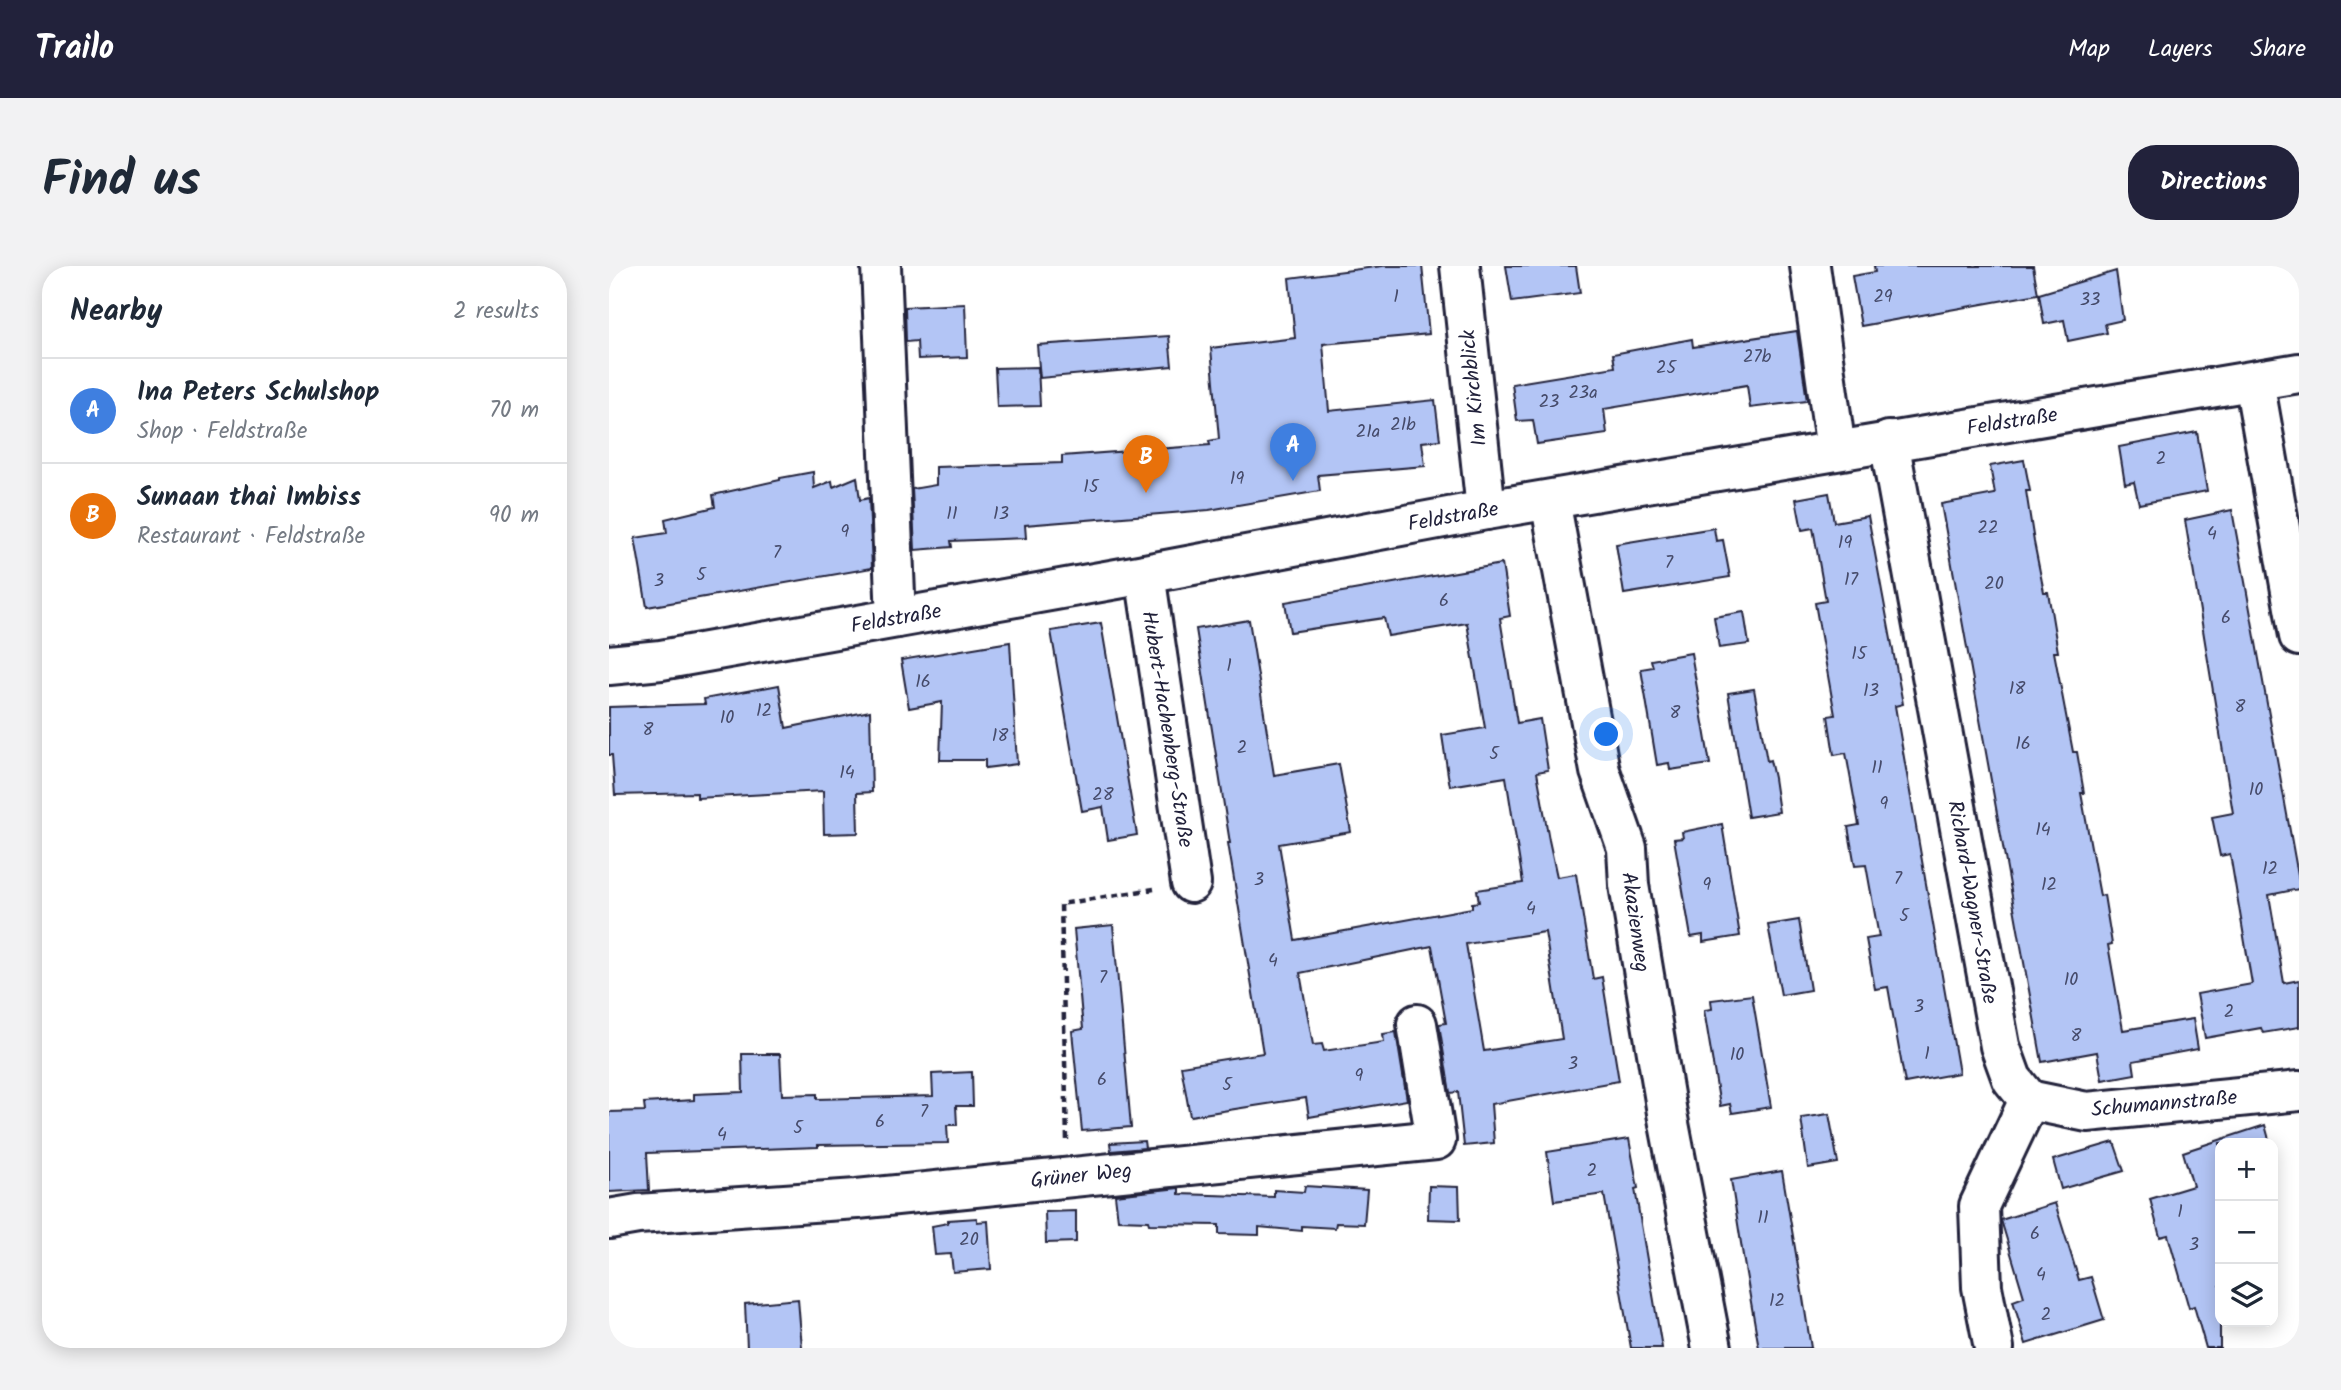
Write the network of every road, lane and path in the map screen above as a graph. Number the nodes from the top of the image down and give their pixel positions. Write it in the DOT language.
graph roads {
  1 [pos="881,266"];
  2 [pos="1459,266"];
  3 [pos="1810,266"];
  4 [pos="2299,373"];
  5 [pos="2254,381"];
  6 [pos="1889,441"];
  7 [pos="1836,450"];
  8 [pos="1550,500"];
  9 [pos="1486,510"];
  10 [pos="1145,574"];
  11 [pos="896,618"];
  12 [pos="2299,636"];
  13 [pos="609,665"];
  14 [pos="1191,883"];
  15 [pos="1417,1024"];
  16 [pos="2299,1091"];
  17 [pos="2029,1100"];
  18 [pos="1068,1176"];
  19 [pos="609,1219"];
  20 [pos="1712,1348"];
  21 [pos="1994,1348"];
  1 -- 11 [label="street"];
  2 -- 9 [label="street, Im Kirchblick"];
  3 -- 7 [label="street"];
  4 -- 5 [label="street, Feldstraße"];
  5 -- 6 [label="street, Feldstraße"];
  5 -- 12 [label="street"];
  6 -- 7 [label="street, Feldstraße"];
  6 -- 17 [label="street, Richard-Wagner-Straße"];
  7 -- 8 [label="street, Feldstraße"];
  8 -- 9 [label="street, Feldstraße"];
  8 -- 20 [label="street, Akazienweg"];
  9 -- 10 [label="street, Feldstraße"];
  10 -- 11 [label="street, Feldstraße"];
  10 -- 14 [label="street, Hubert-Hachenberg-Straße"];
  11 -- 13 [label="street, Feldstraße"];
  14 -- 18 [label="path"];
  15 -- 18 [label="street, Grüner Weg"];
  16 -- 17 [label="street, Schumannstraße"];
  17 -- 21 [label="street"];
  18 -- 19 [label="street, Grüner Weg"];
}
